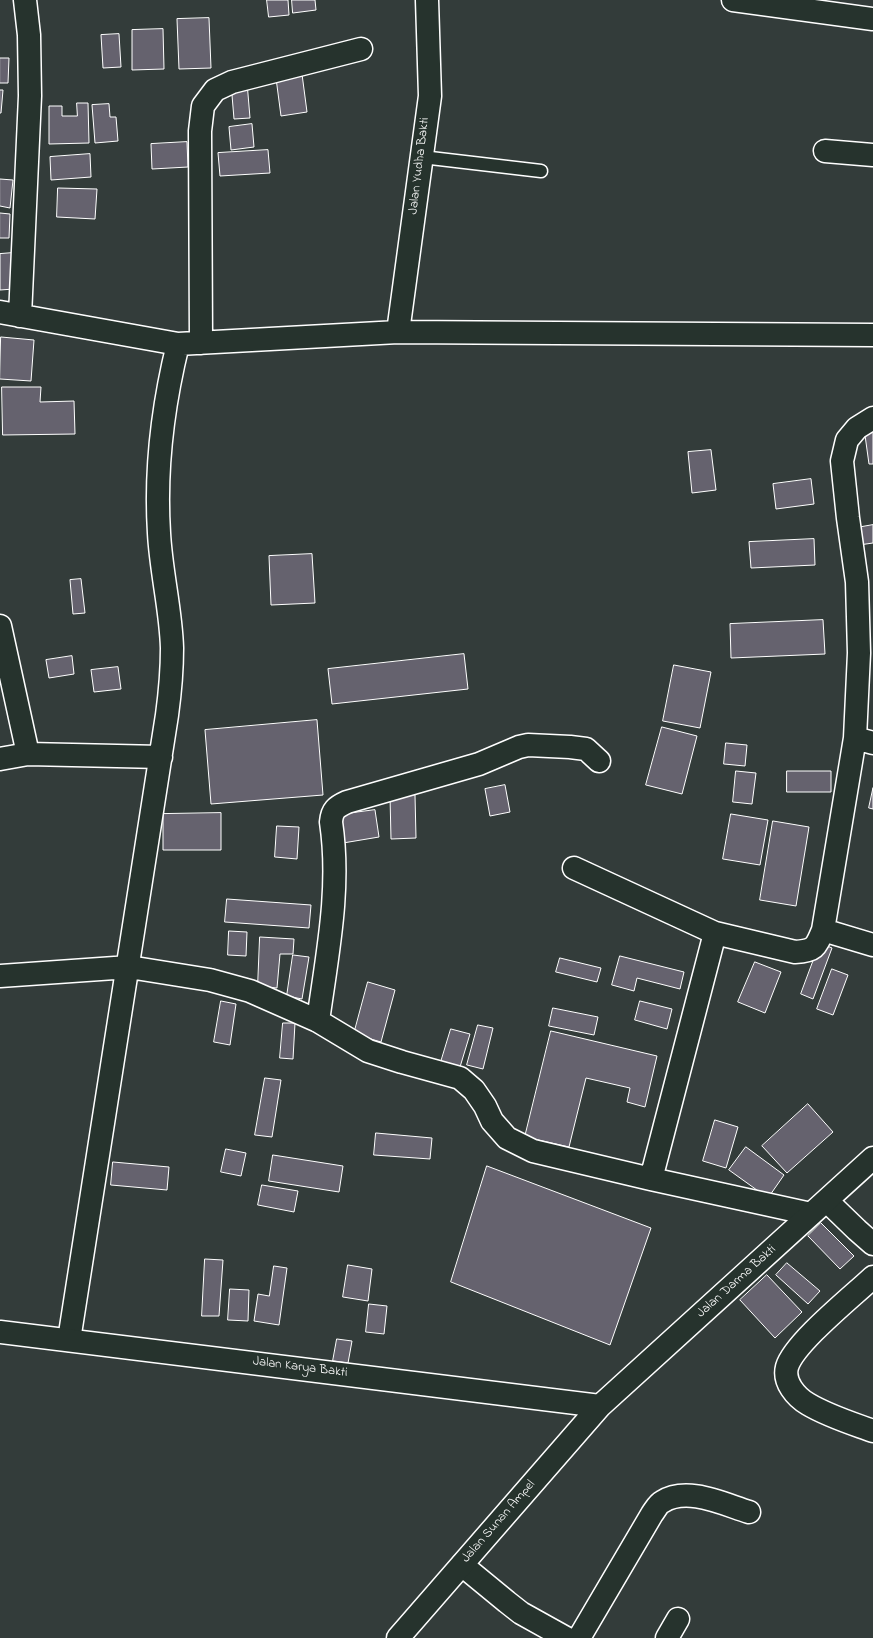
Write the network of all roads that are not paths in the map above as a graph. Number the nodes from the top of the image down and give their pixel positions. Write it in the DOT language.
graph roads {
  1 [pos="25,0"];
  2 [pos="427,0"];
  3 [pos="733,0"];
  4 [pos="873,19"];
  5 [pos="361,49"];
  6 [pos="825,151"];
  7 [pos="873,155"];
  8 [pos="422,157"];
  9 [pos="541,171"];
  10 [pos="10,314"];
  11 [pos="398,332"];
  12 [pos="873,335"];
  13 [pos="201,343"];
  14 [pos="178,344"];
  15 [pos="873,418"];
  16 [pos="0,626"];
  17 [pos="864,741"];
  18 [pos="28,754"];
  19 [pos="161,757"];
  20 [pos="0,759"];
  21 [pos="600,761"];
  22 [pos="574,868"];
  23 [pos="823,930"];
  24 [pos="715,933"];
  25 [pos="873,945"];
  26 [pos="129,967"];
  27 [pos="0,976"];
  28 [pos="318,1021"];
  29 [pos="873,1158"];
  30 [pos="651,1179"];
  31 [pos="819,1207"];
  32 [pos="866,1238"];
  33 [pos="873,1277"];
  34 [pos="0,1332"];
  35 [pos="69,1340"];
  36 [pos="600,1406"];
  37 [pos="873,1431"];
  38 [pos="749,1512"];
  39 [pos="462,1565"];
  40 [pos="678,1618"];
  41 [pos="398,1638"];
  42 [pos="566,1638"];
  43 [pos="579,1638"];
  44 [pos="667,1638"];
  1 -- 10 [label="street"];
  2 -- 8 [label="street, Jalan Yudha Bakti"];
  3 -- 4 [label="street"];
  5 -- 13 [label="street"];
  6 -- 7 [label="street"];
  8 -- 9 [label="lane"];
  8 -- 11 [label="street, Jalan Yudha Bakti"];
  10 -- 14 [label="street"];
  11 -- 12 [label="street"];
  11 -- 13 [label="street"];
  13 -- 14 [label="street"];
  14 -- 19 [label="street"];
  15 -- 17 [label="street"];
  16 -- 18 [label="street"];
  17 -- 23 [label="street"];
  18 -- 19 [label="street"];
  18 -- 20 [label="street"];
  19 -- 26 [label="street"];
  21 -- 28 [label="street"];
  22 -- 24 [label="street"];
  23 -- 24 [label="street"];
  23 -- 25 [label="street"];
  24 -- 30 [label="street"];
  26 -- 27 [label="street"];
  26 -- 28 [label="street"];
  26 -- 35 [label="street"];
  28 -- 30 [label="street"];
  29 -- 31 [label="street, Jalan Darma Bakti"];
  30 -- 31 [label="street"];
  31 -- 32 [label="street"];
  31 -- 36 [label="street, Jalan Darma Bakti"];
  33 -- 37 [label="street"];
  34 -- 35 [label="street, Jalan Karya Bakti"];
  35 -- 36 [label="street, Jalan Karya Bakti"];
  36 -- 39 [label="street, Jalan Sunan Ampel"];
  38 -- 43 [label="street"];
  39 -- 41 [label="street, Jalan Sunan Ampel"];
  39 -- 42 [label="street"];
  40 -- 44 [label="street"];
}
